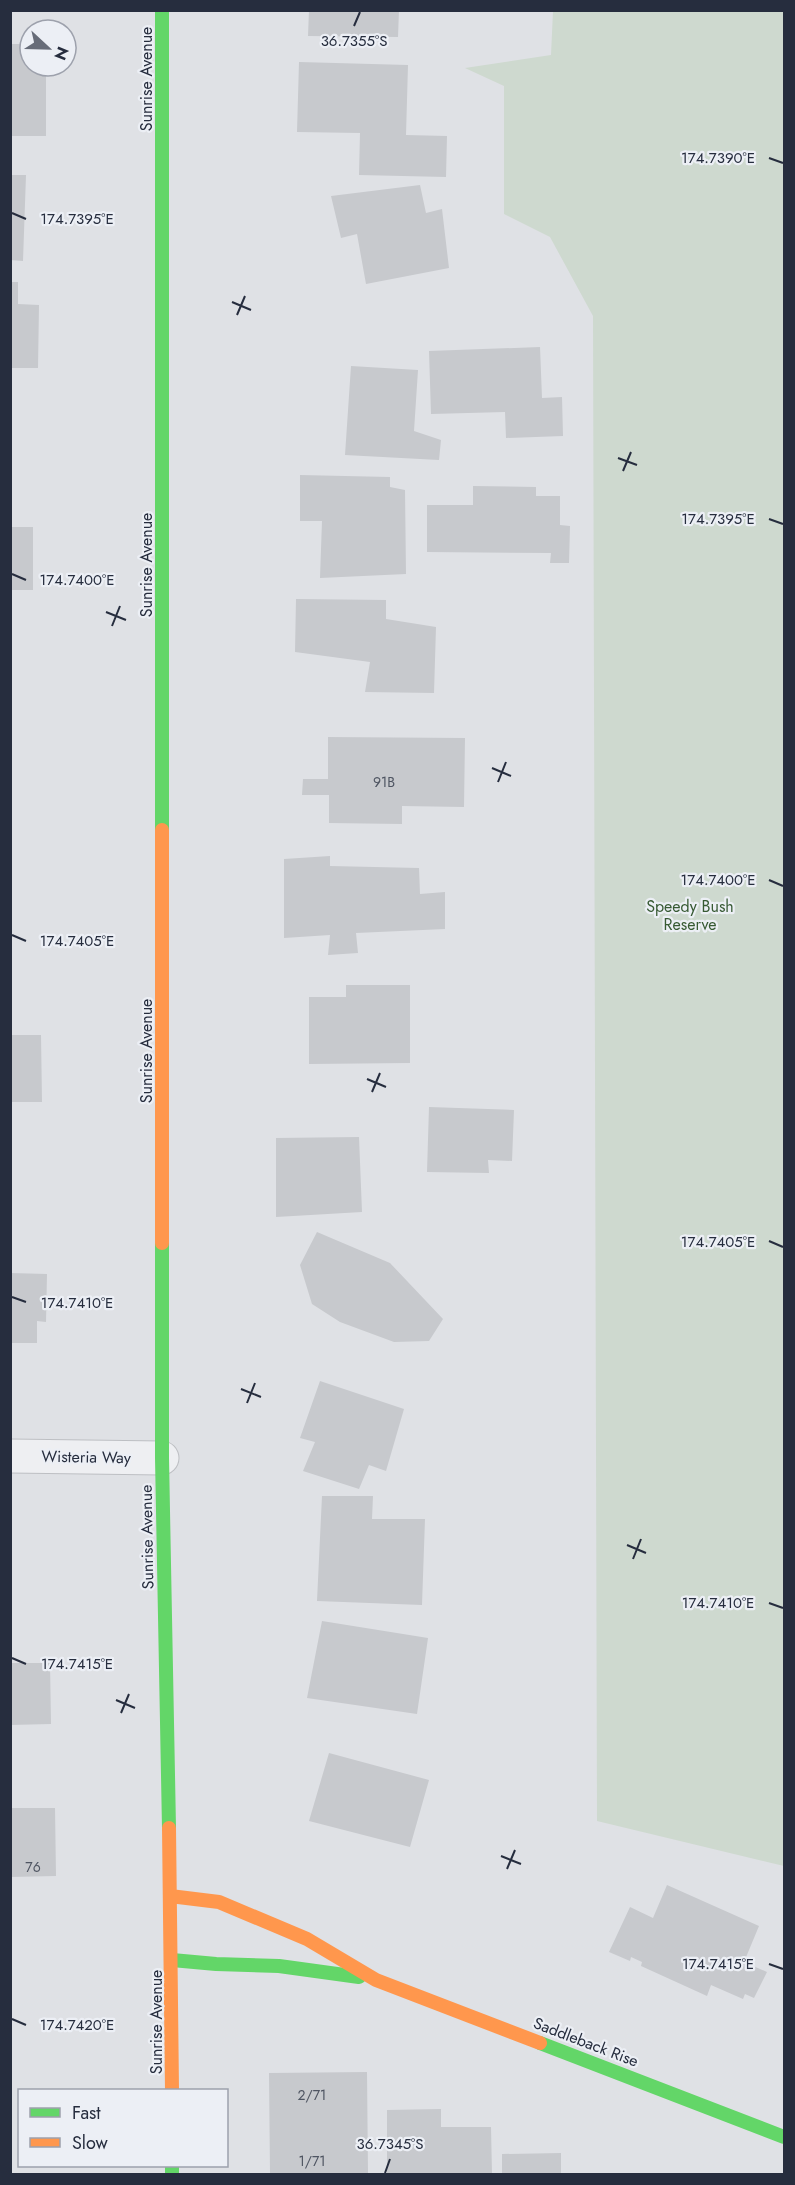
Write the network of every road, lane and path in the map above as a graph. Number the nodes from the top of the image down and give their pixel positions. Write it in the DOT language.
graph roads {
  1 [pos="162,10"];
  2 [pos="10,1456"];
  3 [pos="162,1458"];
  4 [pos="170,1896"];
  5 [pos="172,1960"];
  6 [pos="376,1980"];
  7 [pos="172,2089"];
  8 [pos="784,2137"];
  1 -- 3 [label="street, Sunrise Avenue"];
  2 -- 3 [label="street, Wisteria Way"];
  3 -- 4 [label="street, Sunrise Avenue"];
  4 -- 5 [label="street, Sunrise Avenue"];
  4 -- 6 [label="street, Saddleback Rise"];
  5 -- 6 [label="street, Saddleback Rise"];
  5 -- 7 [label="street, Sunrise Avenue"];
  6 -- 8 [label="street, Saddleback Rise"];
}
